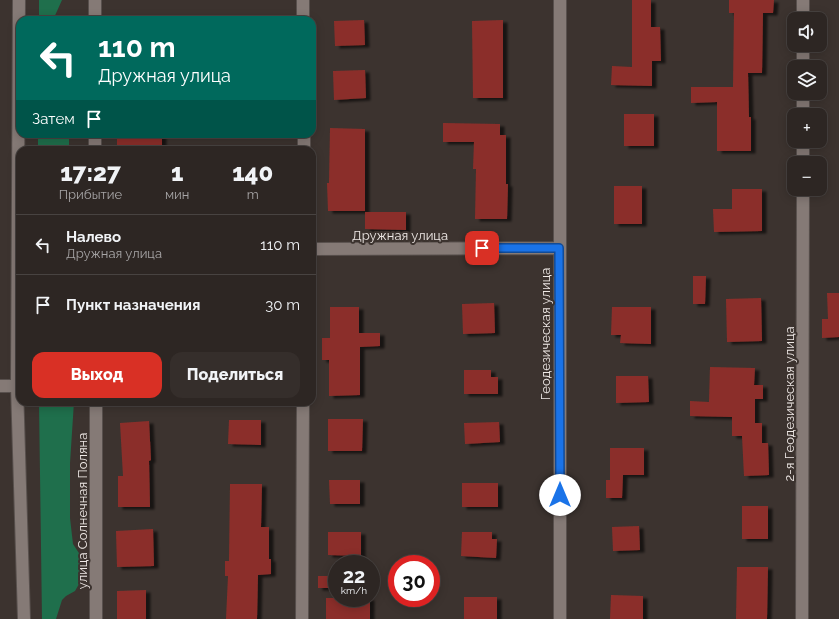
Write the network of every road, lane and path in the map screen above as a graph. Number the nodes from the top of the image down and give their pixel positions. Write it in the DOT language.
graph roads {
  1 [pos="19,0"];
  2 [pos="95,0"];
  3 [pos="303,0"];
  4 [pos="560,0"];
  5 [pos="803,0"];
  6 [pos="803,12"];
  7 [pos="19,16"];
  8 [pos="95,16"];
  9 [pos="304,16"];
  10 [pos="803,196"];
  11 [pos="559,248"];
  12 [pos="316,249"];
  13 [pos="0,386"];
  14 [pos="16,386"];
  15 [pos="18,406"];
  16 [pos="96,406"];
  17 [pos="303,406"];
  18 [pos="24,619"];
  19 [pos="96,619"];
  20 [pos="302,619"];
  21 [pos="560,619"];
  22 [pos="802,619"];
  1 -- 7 [label="street"];
  2 -- 8 [label="street"];
  3 -- 9 [label="street"];
  4 -- 11 [label="street, Геодезическая улица"];
  5 -- 6 [label="street"];
  10 -- 22 [label="street, 2-я Геодезическая улица"];
  11 -- 12 [label="street, Дружная улица"];
  11 -- 21 [label="street, Геодезическая улица"];
  13 -- 14 [label="street"];
  15 -- 18 [label="street"];
  16 -- 19 [label="street, улица Солнечная Поляна"];
  17 -- 20 [label="street"];
}
